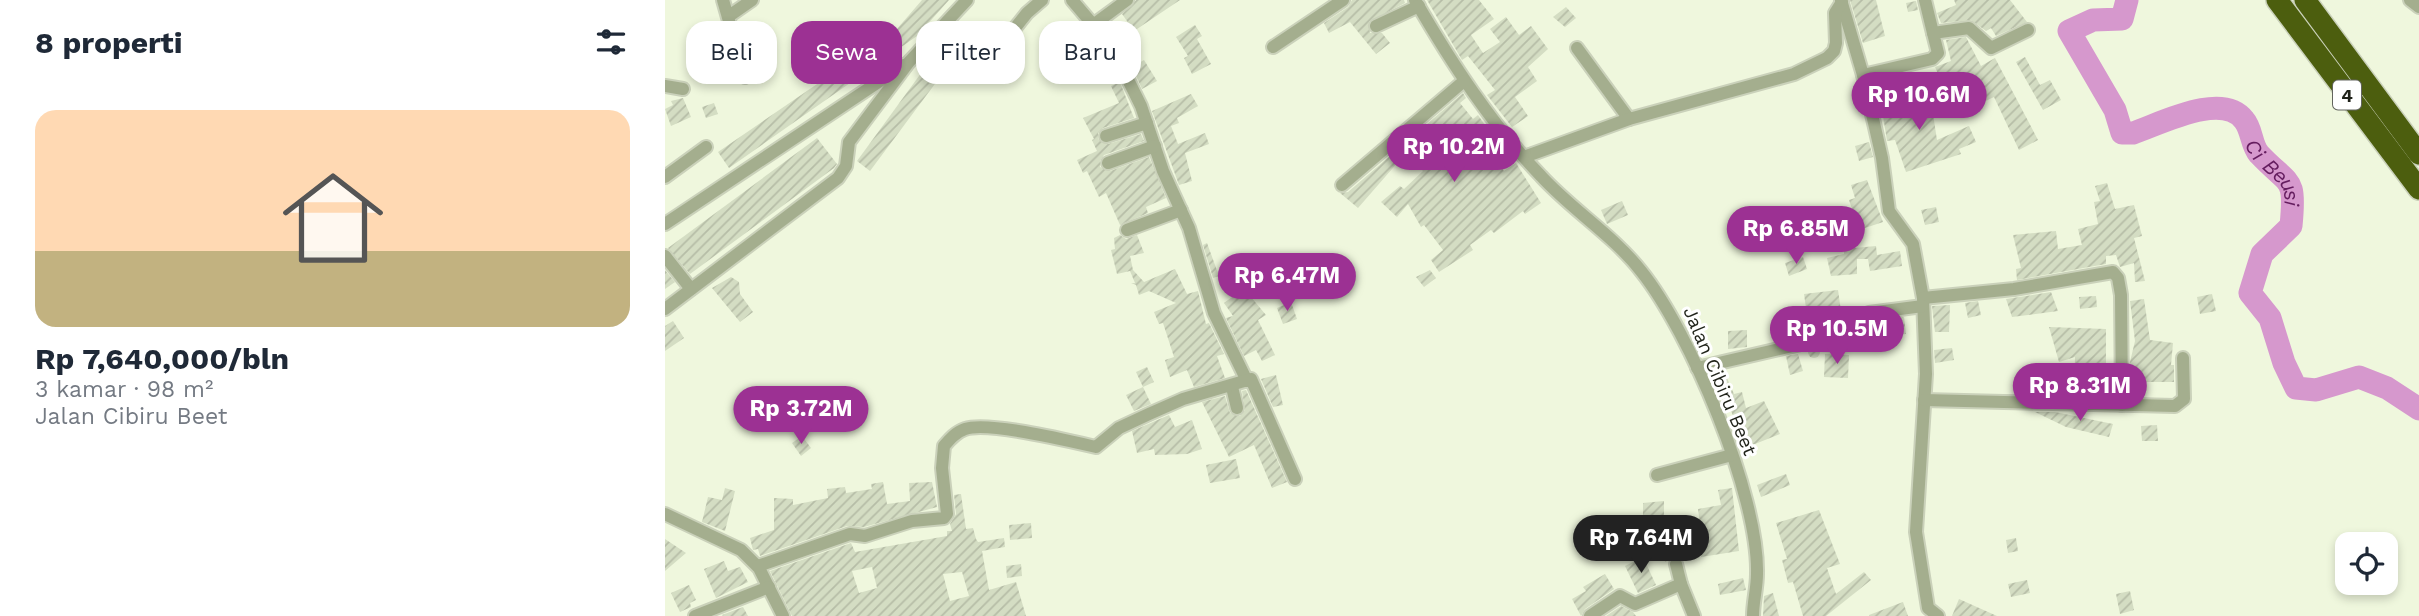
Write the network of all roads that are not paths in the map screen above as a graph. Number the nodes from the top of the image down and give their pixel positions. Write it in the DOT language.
graph roads {
  1 [pos="723,0"];
  2 [pos="752,0"];
  3 [pos="967,0"];
  4 [pos="1042,0"];
  5 [pos="1072,0"];
  6 [pos="1127,0"];
  7 [pos="1343,0"];
  8 [pos="1925,0"];
  9 [pos="2277,0"];
  10 [pos="2305,0"];
  11 [pos="2410,0"];
  12 [pos="1842,1"];
  13 [pos="1417,3"];
  14 [pos="2419,7"];
  15 [pos="729,16"];
  16 [pos="730,21"];
  17 [pos="1021,21"];
  18 [pos="1090,21"];
  19 [pos="1098,21"];
  20 [pos="1376,26"];
  21 [pos="2028,30"];
  22 [pos="1933,33"];
  23 [pos="1273,47"];
  24 [pos="1577,48"];
  25 [pos="909,62"];
  26 [pos="1863,75"];
  27 [pos="1464,82"];
  28 [pos="1129,84"];
  29 [pos="665,86"];
  30 [pos="683,89"];
  31 [pos="1629,119"];
  32 [pos="1147,123"];
  33 [pos="1106,136"];
  34 [pos="1155,146"];
  35 [pos="706,147"];
  36 [pos="2419,154"];
  37 [pos="1524,158"];
  38 [pos="1108,163"];
  39 [pos="665,177"];
  40 [pos="1342,185"];
  41 [pos="2419,189"];
  42 [pos="1181,210"];
  43 [pos="666,219"];
  44 [pos="1127,230"];
  45 [pos="665,256"];
  46 [pos="691,289"];
  47 [pos="1923,302"];
  48 [pos="665,309"];
  49 [pos="1869,313"];
  50 [pos="1805,343"];
  51 [pos="2183,358"];
  52 [pos="1697,368"];
  53 [pos="1247,381"];
  54 [pos="1232,387"];
  55 [pos="1924,400"];
  56 [pos="2122,405"];
  57 [pos="1237,408"];
  58 [pos="1732,455"];
  59 [pos="1657,475"];
  60 [pos="1294,479"];
  61 [pos="665,514"];
  62 [pos="1676,564"];
  63 [pos="758,566"];
  64 [pos="1681,584"];
  65 [pos="769,587"];
  66 [pos="1750,615"];
  67 [pos="695,616"];
  68 [pos="782,616"];
  69 [pos="1590,616"];
  70 [pos="1694,616"];
  71 [pos="1938,616"];
  1 -- 15 [label="street"];
  2 -- 15 [label="street"];
  3 -- 25 [label="street"];
  4 -- 17 [label="street"];
  5 -- 18 [label="street"];
  6 -- 19 [label="street"];
  7 -- 23 [label="street"];
  8 -- 22 [label="street"];
  9 -- 41 [label="highway, 4"];
  10 -- 36 [label="highway, 4"];
  11 -- 14 [label="street"];
  12 -- 26 [label="street"];
  12 -- 31 [label="street"];
  13 -- 20 [label="street"];
  13 -- 27 [label="street, Jalan Cibiru Beet"];
  15 -- 16 [label="street"];
  21 -- 22 [label="street"];
  22 -- 26 [label="street"];
  24 -- 31 [label="street"];
  25 -- 43 [label="street"];
  25 -- 46 [label="street"];
  26 -- 47 [label="street"];
  27 -- 37 [label="street, Jalan Cibiru Beet"];
  27 -- 40 [label="street"];
  28 -- 32 [label="street"];
  29 -- 30 [label="street"];
  31 -- 37 [label="street"];
  32 -- 33 [label="street"];
  32 -- 34 [label="street"];
  34 -- 38 [label="street"];
  34 -- 42 [label="street"];
  35 -- 39 [label="street"];
  37 -- 52 [label="street, Jalan Cibiru Beet"];
  42 -- 44 [label="street"];
  42 -- 53 [label="street"];
  45 -- 46 [label="street"];
  46 -- 48 [label="street"];
  47 -- 49 [label="street"];
  47 -- 55 [label="street"];
  47 -- 56 [label="street"];
  50 -- 52 [label="street"];
  51 -- 56 [label="street"];
  52 -- 58 [label="street, Jalan Cibiru Beet"];
  53 -- 54 [label="street"];
  53 -- 60 [label="street"];
  54 -- 57 [label="street"];
  54 -- 63 [label="street"];
  55 -- 56 [label="street"];
  55 -- 71 [label="street"];
  58 -- 59 [label="street"];
  58 -- 66 [label="street, Jalan Cibiru Beet"];
  61 -- 63 [label="street"];
  62 -- 64 [label="street"];
  63 -- 65 [label="street"];
  64 -- 69 [label="street"];
  64 -- 70 [label="street"];
  65 -- 67 [label="street"];
  65 -- 68 [label="street"];
}
